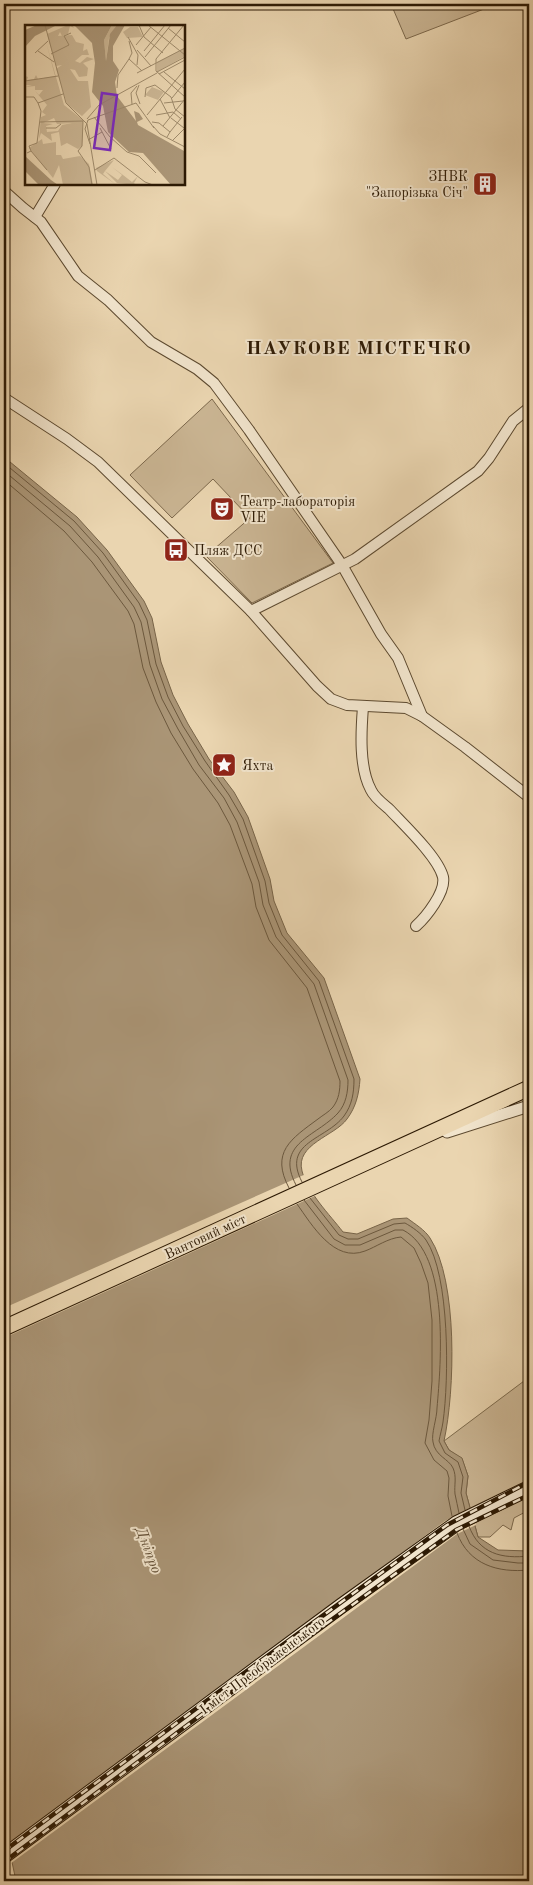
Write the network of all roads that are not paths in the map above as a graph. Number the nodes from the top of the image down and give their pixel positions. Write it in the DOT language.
graph roads {
  1 [pos="54,185"];
  2 [pos="4,191"];
  3 [pos="35,217"];
  4 [pos="4,398"];
  5 [pos="529,408"];
  6 [pos="342,565"];
  7 [pos="251,611"];
  8 [pos="363,707"];
  9 [pos="422,716"];
  10 [pos="529,797"];
  11 [pos="416,926"];
  12 [pos="529,1088"];
  13 [pos="529,1106"];
  14 [pos="407,1144"];
  15 [pos="4,1328"];
  16 [pos="529,1488"];
  17 [pos="4,1856"];
  1 -- 3 [label="street"];
  2 -- 3 [label="street"];
  3 -- 6 [label="street"];
  4 -- 7 [label="street"];
  5 -- 6 [label="street"];
  6 -- 7 [label="street"];
  6 -- 9 [label="street"];
  7 -- 8 [label="street"];
  8 -- 9 [label="street"];
  8 -- 11 [label="street"];
  9 -- 10 [label="street"];
  12 -- 14 [label="main road, Вантовий міст"];
  13 -- 14 [label="street"];
  14 -- 15 [label="main road, Вантовий міст"];
  16 -- 17 [label="main road, I міст Преображенського"];
}
